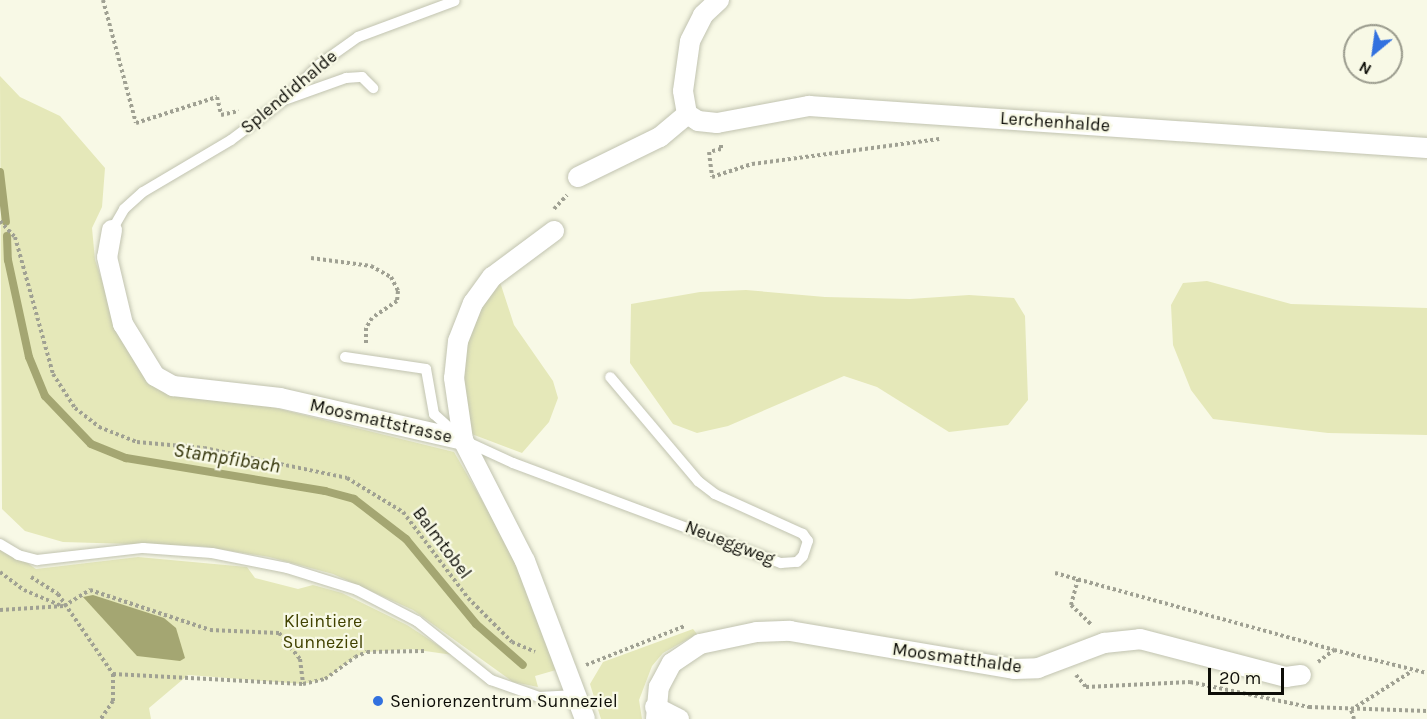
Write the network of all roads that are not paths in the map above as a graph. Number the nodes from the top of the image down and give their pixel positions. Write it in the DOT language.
graph roads {
  1 [pos="719,0"];
  2 [pos="455,1"];
  3 [pos="373,88"];
  4 [pos="284,100"];
  5 [pos="687,114"];
  6 [pos="1427,148"];
  7 [pos="577,184"];
  8 [pos="112,230"];
  9 [pos="554,231"];
  10 [pos="345,357"];
  11 [pos="610,377"];
  12 [pos="463,440"];
  13 [pos="0,543"];
  14 [pos="1300,675"];
  15 [pos="576,695"];
  16 [pos="656,713"];
  17 [pos="585,719"];
  18 [pos="679,719"];
  1 -- 5 [label="street"];
  2 -- 4 [label="lane, Splendidhalde"];
  3 -- 4 [label="lane"];
  4 -- 8 [label="lane, Splendidhalde"];
  5 -- 6 [label="street, Lerchenhalde"];
  5 -- 7 [label="street"];
  8 -- 12 [label="street, Moosmattstrasse"];
  9 -- 12 [label="street"];
  10 -- 12 [label="lane"];
  11 -- 12 [label="lane, Neueggweg"];
  12 -- 15 [label="street, Moosmattstrasse"];
  13 -- 15 [label="lane"];
  14 -- 16 [label="street, Moosmatthalde"];
  15 -- 17 [label="street, Moosmattstrasse"];
  16 -- 18 [label="street"];
}
